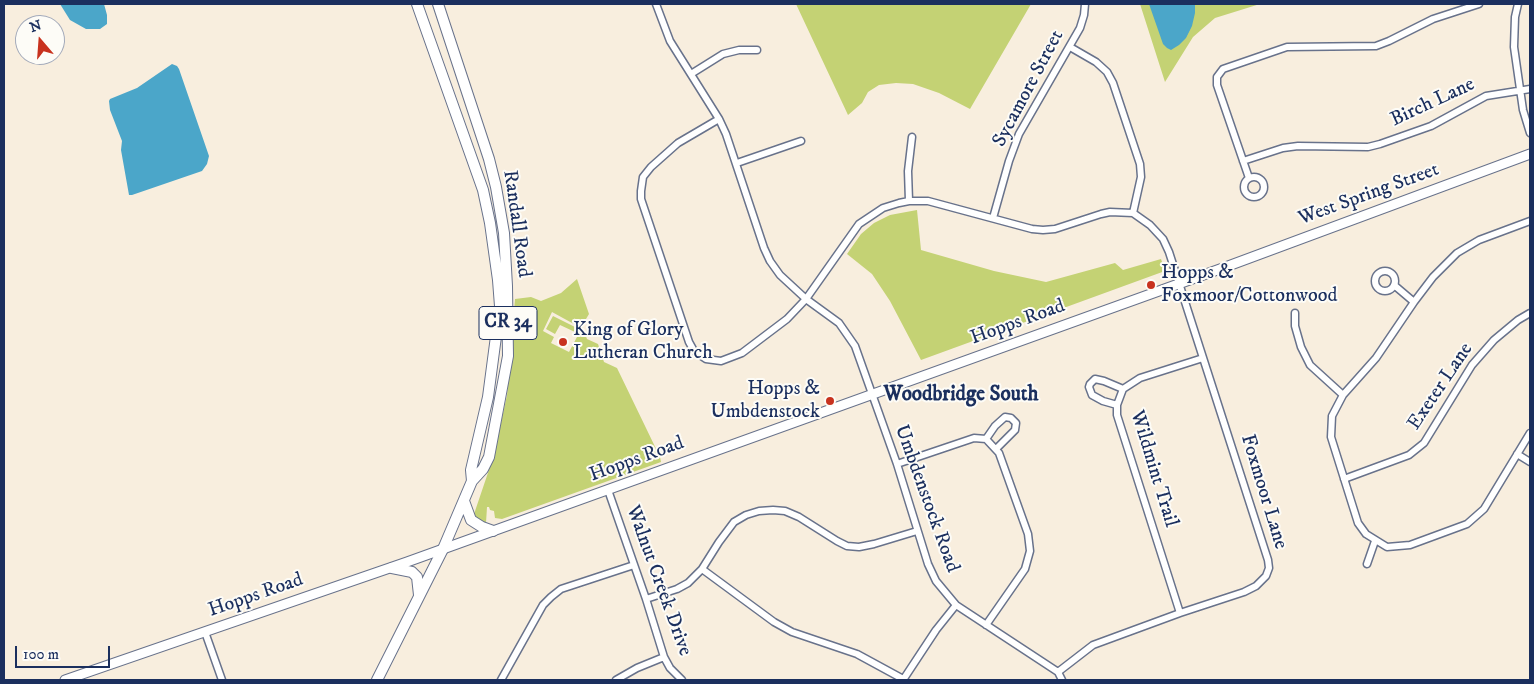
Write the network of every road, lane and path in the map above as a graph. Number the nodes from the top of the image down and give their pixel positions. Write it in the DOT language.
graph roads {
  1 [pos="417,4"];
  2 [pos="438,4"];
  3 [pos="656,4"];
  4 [pos="1085,4"];
  5 [pos="1479,4"];
  6 [pos="1517,4"];
  7 [pos="1070,47"];
  8 [pos="757,50"];
  9 [pos="691,74"];
  10 [pos="1530,89"];
  11 [pos="1520,91"];
  12 [pos="719,119"];
  13 [pos="1530,133"];
  14 [pos="912,137"];
  15 [pos="801,141"];
  16 [pos="1530,154"];
  17 [pos="1242,161"];
  18 [pos="737,163"];
  19 [pos="1249,178"];
  20 [pos="909,201"];
  21 [pos="1133,213"];
  22 [pos="993,218"];
  23 [pos="1530,222"];
  24 [pos="1220,269"];
  25 [pos="1179,284"];
  26 [pos="1394,285"];
  27 [pos="806,299"];
  28 [pos="1414,302"];
  29 [pos="1295,313"];
  30 [pos="1530,313"];
  31 [pos="1203,358"];
  32 [pos="1123,389"];
  33 [pos="872,395"];
  34 [pos="1343,395"];
  35 [pos="1117,405"];
  36 [pos="1530,433"];
  37 [pos="986,439"];
  38 [pos="996,449"];
  39 [pos="1517,454"];
  40 [pos="1530,462"];
  41 [pos="897,464"];
  42 [pos="1344,479"];
  43 [pos="472,480"];
  44 [pos="608,490"];
  45 [pos="464,502"];
  46 [pos="493,531"];
  47 [pos="917,531"];
  48 [pos="1375,541"];
  49 [pos="443,549"];
  50 [pos="1367,564"];
  51 [pos="634,565"];
  52 [pos="392,568"];
  53 [pos="702,570"];
  54 [pos="419,596"];
  55 [pos="646,599"];
  56 [pos="956,605"];
  57 [pos="1180,612"];
  58 [pos="986,625"];
  59 [pos="205,632"];
  60 [pos="664,657"];
  61 [pos="1058,672"];
  62 [pos="65,680"];
  63 [pos="222,680"];
  64 [pos="377,680"];
  65 [pos="501,680"];
  66 [pos="616,680"];
  67 [pos="682,680"];
  68 [pos="903,680"];
  69 [pos="1062,680"];
  1 -- 43 [label="main road, Randall Road / CR 34"];
  2 -- 43 [label="main road, Randall Road / CR 34"];
  3 -- 9 [label="street, Umbdenstock Road"];
  4 -- 7 [label="street, Sycamore Street"];
  5 -- 17 [label="street"];
  6 -- 11 [label="street"];
  7 -- 21 [label="street"];
  7 -- 22 [label="street, Sycamore Street"];
  8 -- 9 [label="street"];
  9 -- 12 [label="street, Umbdenstock Road"];
  10 -- 11 [label="street, Birch Lane"];
  11 -- 13 [label="street"];
  11 -- 17 [label="street, Birch Lane"];
  12 -- 18 [label="street, Umbdenstock Road"];
  12 -- 27 [label="street"];
  14 -- 20 [label="street"];
  15 -- 18 [label="street"];
  16 -- 24 [label="main road, West Spring Street"];
  17 -- 19 [label="street"];
  18 -- 27 [label="street, Umbdenstock Road"];
  20 -- 22 [label="street"];
  20 -- 27 [label="street"];
  21 -- 22 [label="street"];
  21 -- 25 [label="street, Foxmoor Lane"];
  23 -- 28 [label="street"];
  24 -- 25 [label="main road, Hopps Road"];
  25 -- 31 [label="street, Foxmoor Lane"];
  25 -- 33 [label="main road, Hopps Road"];
  26 -- 28 [label="street"];
  27 -- 33 [label="street, Umbdenstock Road"];
  28 -- 34 [label="street"];
  29 -- 34 [label="street"];
  30 -- 42 [label="street, Exeter Lane"];
  31 -- 32 [label="street, Wildmint Trail"];
  31 -- 57 [label="street, Foxmoor Lane"];
  32 -- 35 [label="street, Wildmint Trail"];
  32 -- 35 [label="street"];
  33 -- 41 [label="street, Umbdenstock Road"];
  33 -- 44 [label="main road, Hopps Road"];
  34 -- 42 [label="street"];
  35 -- 57 [label="street, Wildmint Trail"];
  36 -- 39 [label="street"];
  37 -- 38 [label="street"];
  37 -- 38 [label="street"];
  37 -- 41 [label="street"];
  38 -- 58 [label="street"];
  39 -- 40 [label="street"];
  39 -- 48 [label="street"];
  41 -- 47 [label="street, Umbdenstock Road"];
  42 -- 48 [label="street"];
  43 -- 45 [label="main road, Randall Road / CR 34"];
  44 -- 46 [label="main road, Hopps Road"];
  44 -- 51 [label="street, Walnut Creek Drive"];
  45 -- 46 [label="main road"];
  45 -- 49 [label="main road, Randall Road / CR 34"];
  46 -- 49 [label="main road, Hopps Road"];
  47 -- 53 [label="street"];
  47 -- 56 [label="street, Umbdenstock Road"];
  48 -- 50 [label="street"];
  49 -- 52 [label="main road, Hopps Road"];
  49 -- 54 [label="main road, Randall Road / CR 34"];
  51 -- 55 [label="street, Walnut Creek Drive"];
  51 -- 65 [label="street"];
  52 -- 54 [label="main road"];
  52 -- 59 [label="main road, Hopps Road"];
  53 -- 55 [label="street"];
  53 -- 68 [label="street"];
  54 -- 64 [label="main road, Randall Road / CR 34"];
  55 -- 60 [label="street, Walnut Creek Drive"];
  56 -- 58 [label="street, Umbdenstock Road"];
  56 -- 68 [label="street"];
  57 -- 61 [label="street, Foxmoor Lane"];
  58 -- 61 [label="street, Umbdenstock Road"];
  59 -- 62 [label="main road, Hopps Road"];
  59 -- 63 [label="street"];
  60 -- 66 [label="street"];
  60 -- 67 [label="street, Walnut Creek Drive"];
  61 -- 69 [label="street"];
}
